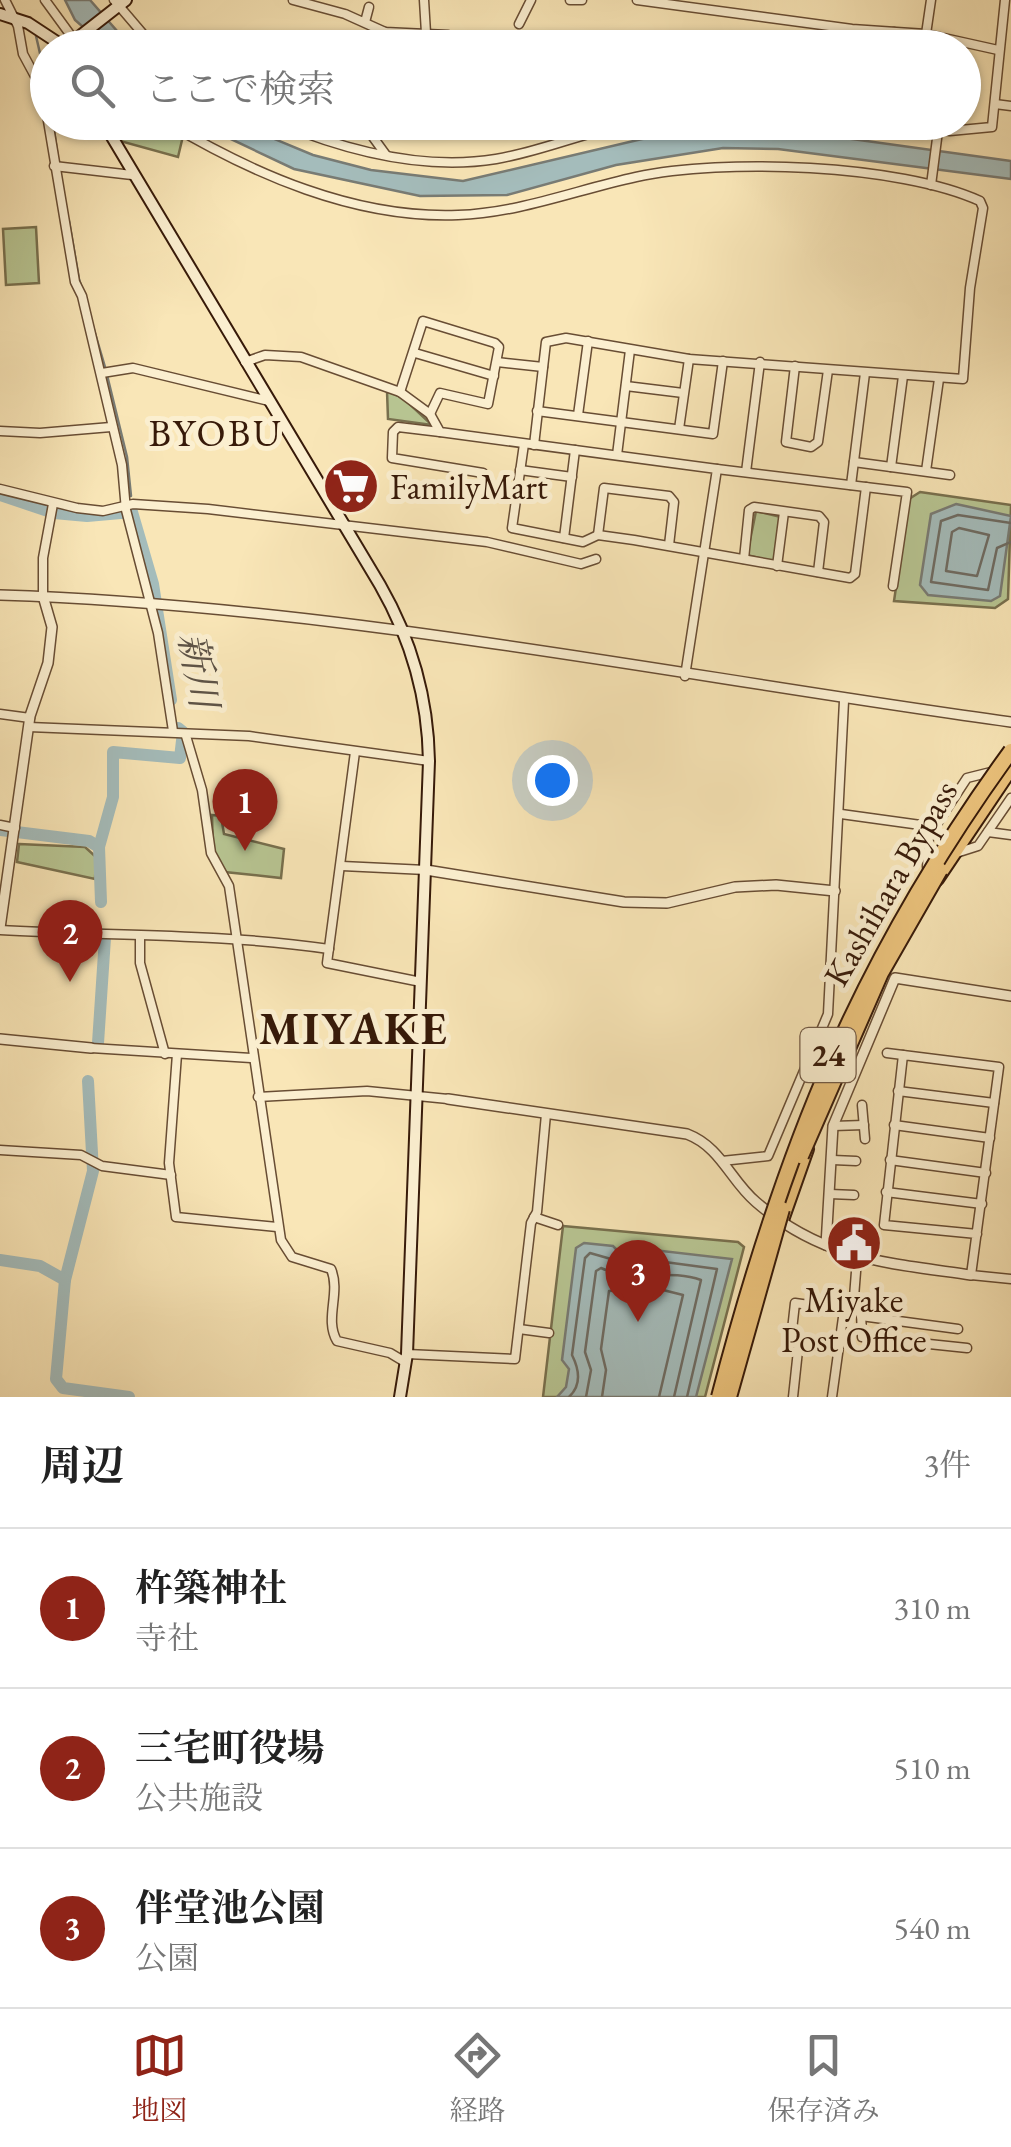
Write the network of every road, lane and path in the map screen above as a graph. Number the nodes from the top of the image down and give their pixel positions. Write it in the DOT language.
graph roads {
  1 [pos="5,0"];
  2 [pos="45,0"];
  3 [pos="294,0"];
  4 [pos="424,0"];
  5 [pos="531,0"];
  6 [pos="570,0"];
  7 [pos="582,0"];
  8 [pos="638,0"];
  9 [pos="931,0"];
  10 [pos="1005,0"];
  11 [pos="117,3"];
  12 [pos="369,6"];
  13 [pos="0,14"];
  14 [pos="13,16"];
  15 [pos="364,22"];
  16 [pos="1007,23"];
  17 [pos="519,24"];
  18 [pos="36,30"];
  19 [pos="68,30"];
  20 [pos="89,30"];
  21 [pos="140,30"];
  22 [pos="380,30"];
  23 [pos="426,30"];
  24 [pos="878,30"];
  25 [pos="927,30"];
  26 [pos="981,46"];
  27 [pos="998,50"];
  28 [pos="997,64"];
  29 [pos="1011,66"];
  30 [pos="30,67"];
  31 [pos="995,104"];
  32 [pos="1011,106"];
  33 [pos="981,128"];
  34 [pos="50,140"];
  35 [pos="113,140"];
  36 [pos="195,140"];
  37 [pos="333,140"];
  38 [pos="375,140"];
  39 [pos="565,140"];
  40 [pos="937,140"];
  41 [pos="386,156"];
  42 [pos="54,166"];
  43 [pos="132,175"];
  44 [pos="931,183"];
  45 [pos="588,341"];
  46 [pos="630,350"];
  47 [pos="414,352"];
  48 [pos="689,359"];
  49 [pos="245,362"];
  50 [pos="497,362"];
  51 [pos="724,362"];
  52 [pos="760,362"];
  53 [pos="795,366"];
  54 [pos="543,367"];
  55 [pos="828,370"];
  56 [pos="102,373"];
  57 [pos="865,373"];
  58 [pos="494,376"];
  59 [pos="903,376"];
  60 [pos="939,379"];
  61 [pos="626,386"];
  62 [pos="400,392"];
  63 [pos="683,393"];
  64 [pos="269,400"];
  65 [pos="537,411"];
  66 [pos="430,414"];
  67 [pos="578,415"];
  68 [pos="621,421"];
  69 [pos="111,427"];
  70 [pos="679,428"];
  71 [pos="0,431"];
  72 [pos="440,432"];
  73 [pos="528,444"];
  74 [pos="575,450"];
  75 [pos="617,455"];
  76 [pos="854,462"];
  77 [pos="892,467"];
  78 [pos="717,469"];
  79 [pos="520,470"];
  80 [pos="926,471"];
  81 [pos="746,472"];
  82 [pos="484,473"];
  83 [pos="950,475"];
  84 [pos="572,476"];
  85 [pos="851,485"];
  86 [pos="866,487"];
  87 [pos="0,489"];
  88 [pos="52,504"];
  89 [pos="126,506"];
  90 [pos="784,512"];
  91 [pos="345,526"];
  92 [pos="598,534"];
  93 [pos="564,538"];
  94 [pos="669,545"];
  95 [pos="706,552"];
  96 [pos="596,558"];
  97 [pos="744,558"];
  98 [pos="777,566"];
  99 [pos="818,572"];
  100 [pos="893,586"];
  101 [pos="0,595"];
  102 [pos="43,596"];
  103 [pos="154,601"];
  104 [pos="403,630"];
  105 [pos="685,676"];
  106 [pos="844,700"];
  107 [pos="0,714"];
  108 [pos="30,722"];
  109 [pos="1011,722"];
  110 [pos="173,731"];
  111 [pos="186,736"];
  112 [pos="1011,748"];
  113 [pos="354,752"];
  114 [pos="430,761"];
  115 [pos="1011,768"];
  116 [pos="991,772"];
  117 [pos="1011,798"];
  118 [pos="841,814"];
  119 [pos="0,825"];
  120 [pos="935,827"];
  121 [pos="15,832"];
  122 [pos="988,832"];
  123 [pos="1011,835"];
  124 [pos="953,854"];
  125 [pos="342,866"];
  126 [pos="927,867"];
  127 [pos="426,870"];
  128 [pos="835,891"];
  129 [pos="0,929"];
  130 [pos="140,938"];
  131 [pos="238,938"];
  132 [pos="329,949"];
  133 [pos="421,982"];
  134 [pos="1011,996"];
  135 [pos="0,1039"];
  136 [pos="91,1048"];
  137 [pos="886,1053"];
  138 [pos="165,1054"];
  139 [pos="176,1054"];
  140 [pos="903,1054"];
  141 [pos="251,1058"];
  142 [pos="898,1090"];
  143 [pos="258,1096"];
  144 [pos="418,1097"];
  145 [pos="448,1100"];
  146 [pos="994,1102"];
  147 [pos="862,1105"];
  148 [pos="546,1114"];
  149 [pos="894,1124"];
  150 [pos="864,1125"];
  151 [pos="833,1126"];
  152 [pos="990,1138"];
  153 [pos="866,1139"];
  154 [pos="0,1150"];
  155 [pos="833,1160"];
  156 [pos="890,1160"];
  157 [pos="722,1161"];
  158 [pos="856,1161"];
  159 [pos="986,1173"];
  160 [pos="171,1175"];
  161 [pos="886,1192"];
  162 [pos="830,1194"];
  163 [pos="854,1195"];
  164 [pos="982,1204"];
  165 [pos="769,1212"];
  166 [pos="534,1217"];
  167 [pos="781,1222"];
  168 [pos="558,1225"];
  169 [pos="277,1227"];
  170 [pos="977,1234"];
  171 [pos="826,1245"];
  172 [pos="858,1258"];
  173 [pos="971,1275"];
  174 [pos="1011,1279"];
  175 [pos="852,1312"];
  176 [pos="519,1329"];
  177 [pos="958,1329"];
  178 [pos="549,1333"];
  179 [pos="800,1341"];
  180 [pos="838,1347"];
  181 [pos="967,1348"];
  182 [pos="406,1358"];
  183 [pos="400,1397"];
  184 [pos="718,1397"];
  185 [pos="730,1397"];
  186 [pos="793,1397"];
  187 [pos="832,1397"];
  1 -- 14 [label="street"];
  2 -- 19 [label="street"];
  3 -- 15 [label="street"];
  4 -- 23 [label="street"];
  5 -- 17 [label="street"];
  6 -- 7 [label="street"];
  8 -- 24 [label="street"];
  9 -- 25 [label="street"];
  10 -- 16 [label="street"];
  11 -- 20 [label="main road"];
  11 -- 21 [label="street"];
  12 -- 15 [label="street"];
  13 -- 14 [label="main road"];
  14 -- 18 [label="main road"];
  14 -- 30 [label="street"];
  15 -- 22 [label="street"];
  16 -- 27 [label="street"];
  26 -- 27 [label="street"];
  27 -- 28 [label="street"];
  28 -- 29 [label="street"];
  28 -- 31 [label="street"];
  31 -- 32 [label="street"];
  31 -- 33 [label="street"];
  34 -- 42 [label="street"];
  35 -- 43 [label="main road"];
  36 -- 44 [label="street"];
  37 -- 41 [label="street"];
  38 -- 41 [label="street"];
  39 -- 41 [label="street"];
  40 -- 44 [label="street"];
  42 -- 43 [label="street"];
  42 -- 56 [label="street"];
  43 -- 49 [label="main road"];
  44 -- 60 [label="street"];
  45 -- 46 [label="street"];
  45 -- 54 [label="street"];
  45 -- 67 [label="street"];
  46 -- 48 [label="street"];
  46 -- 61 [label="street"];
  47 -- 50 [label="street"];
  47 -- 58 [label="street"];
  47 -- 62 [label="street"];
  48 -- 51 [label="street"];
  48 -- 63 [label="street"];
  49 -- 62 [label="street"];
  49 -- 64 [label="main road"];
  50 -- 54 [label="street"];
  50 -- 58 [label="street"];
  51 -- 52 [label="street"];
  51 -- 70 [label="street"];
  52 -- 53 [label="street"];
  52 -- 81 [label="street"];
  53 -- 55 [label="street"];
  53 -- 55 [label="street"];
  54 -- 65 [label="street"];
  55 -- 57 [label="street"];
  56 -- 64 [label="street"];
  56 -- 69 [label="street"];
  57 -- 59 [label="street"];
  57 -- 76 [label="street"];
  58 -- 66 [label="street"];
  59 -- 60 [label="street"];
  59 -- 77 [label="street"];
  60 -- 80 [label="street"];
  61 -- 63 [label="street"];
  61 -- 68 [label="street"];
  62 -- 66 [label="street"];
  63 -- 70 [label="street"];
  64 -- 91 [label="main road"];
  65 -- 67 [label="street"];
  65 -- 73 [label="street"];
  66 -- 72 [label="street"];
  67 -- 68 [label="street"];
  68 -- 70 [label="street"];
  68 -- 75 [label="street"];
  69 -- 71 [label="street"];
  69 -- 89 [label="street"];
  72 -- 73 [label="street"];
  72 -- 82 [label="street"];
  73 -- 74 [label="street"];
  73 -- 79 [label="street"];
  74 -- 75 [label="street"];
  74 -- 84 [label="street"];
  75 -- 78 [label="street"];
  76 -- 77 [label="street"];
  76 -- 85 [label="street"];
  77 -- 80 [label="street"];
  78 -- 81 [label="street"];
  78 -- 95 [label="street"];
  79 -- 84 [label="street"];
  79 -- 93 [label="street"];
  80 -- 83 [label="street"];
  81 -- 85 [label="street"];
  84 -- 93 [label="street"];
  85 -- 86 [label="street"];
  86 -- 99 [label="street"];
  86 -- 100 [label="street"];
  87 -- 88 [label="street"];
  88 -- 89 [label="street"];
  88 -- 102 [label="street"];
  89 -- 91 [label="street"];
  89 -- 103 [label="street"];
  90 -- 97 [label="street"];
  90 -- 98 [label="street"];
  90 -- 99 [label="street"];
  91 -- 96 [label="street"];
  91 -- 104 [label="main road"];
  92 -- 93 [label="street"];
  92 -- 94 [label="street"];
  92 -- 94 [label="street"];
  94 -- 95 [label="street"];
  95 -- 97 [label="street"];
  95 -- 105 [label="street"];
  97 -- 98 [label="street"];
  98 -- 99 [label="street"];
  101 -- 102 [label="street"];
  102 -- 103 [label="street"];
  102 -- 108 [label="street"];
  103 -- 104 [label="street"];
  103 -- 110 [label="street"];
  104 -- 105 [label="street"];
  104 -- 114 [label="main road"];
  105 -- 106 [label="street"];
  106 -- 109 [label="street"];
  106 -- 118 [label="street"];
  107 -- 108 [label="street"];
  108 -- 110 [label="street"];
  108 -- 121 [label="street"];
  110 -- 111 [label="street"];
  111 -- 113 [label="street"];
  111 -- 131 [label="street"];
  112 -- 116 [label="highway, Kashihara Bypass / 24"];
  112 -- 184 [label="highway, bridge"];
  113 -- 114 [label="street"];
  113 -- 125 [label="street"];
  114 -- 127 [label="main road"];
  115 -- 124 [label="highway, Kashihara Bypass / 24"];
  115 -- 185 [label="highway, bridge"];
  116 -- 120 [label="street"];
  116 -- 126 [label="highway, Kashihara Bypass / 24"];
  117 -- 122 [label="street"];
  118 -- 120 [label="street"];
  118 -- 128 [label="street"];
  119 -- 121 [label="street"];
  120 -- 126 [label="street"];
  121 -- 129 [label="street"];
  122 -- 123 [label="street"];
  122 -- 124 [label="street"];
  124 -- 167 [label="highway, Kashihara Bypass / 24"];
  125 -- 127 [label="street"];
  125 -- 132 [label="street"];
  126 -- 165 [label="highway, Kashihara Bypass / 24"];
  127 -- 128 [label="street"];
  127 -- 133 [label="main road"];
  128 -- 157 [label="street"];
  129 -- 130 [label="street"];
  130 -- 131 [label="street"];
  130 -- 138 [label="street"];
  131 -- 132 [label="street"];
  131 -- 141 [label="street"];
  132 -- 133 [label="street"];
  133 -- 144 [label="main road"];
  134 -- 151 [label="street"];
  135 -- 136 [label="street"];
  136 -- 138 [label="street"];
  137 -- 140 [label="street"];
  138 -- 139 [label="street"];
  139 -- 141 [label="street"];
  139 -- 160 [label="street"];
  140 -- 142 [label="street"];
  140 -- 146 [label="street"];
  141 -- 143 [label="street"];
  142 -- 146 [label="street"];
  142 -- 149 [label="street"];
  143 -- 144 [label="street"];
  143 -- 169 [label="street"];
  144 -- 145 [label="street"];
  144 -- 182 [label="main road"];
  145 -- 148 [label="street"];
  146 -- 152 [label="street"];
  147 -- 150 [label="street"];
  148 -- 157 [label="street"];
  148 -- 166 [label="street"];
  149 -- 152 [label="street"];
  149 -- 156 [label="street"];
  150 -- 151 [label="street"];
  150 -- 153 [label="street"];
  151 -- 155 [label="street"];
  152 -- 159 [label="street"];
  154 -- 160 [label="street"];
  155 -- 158 [label="street"];
  155 -- 162 [label="street"];
  156 -- 159 [label="street"];
  156 -- 161 [label="street"];
  157 -- 165 [label="street"];
  159 -- 164 [label="street"];
  160 -- 169 [label="street"];
  161 -- 164 [label="street"];
  161 -- 170 [label="street"];
  162 -- 163 [label="street"];
  162 -- 171 [label="street"];
  164 -- 170 [label="street"];
  165 -- 167 [label="street"];
  165 -- 184 [label="highway, Kashihara Bypass / 24"];
  166 -- 168 [label="street"];
  166 -- 176 [label="street"];
  167 -- 171 [label="street"];
  167 -- 185 [label="highway, Kashihara Bypass / 24"];
  169 -- 182 [label="street"];
  170 -- 173 [label="street"];
  171 -- 172 [label="street"];
  172 -- 173 [label="street"];
  172 -- 175 [label="street"];
  173 -- 174 [label="street"];
  175 -- 177 [label="street"];
  175 -- 179 [label="street"];
  175 -- 180 [label="street"];
  175 -- 181 [label="street"];
  176 -- 178 [label="street"];
  176 -- 182 [label="street"];
  179 -- 180 [label="street"];
  179 -- 186 [label="street"];
  180 -- 187 [label="street"];
  182 -- 183 [label="main road"];
}
